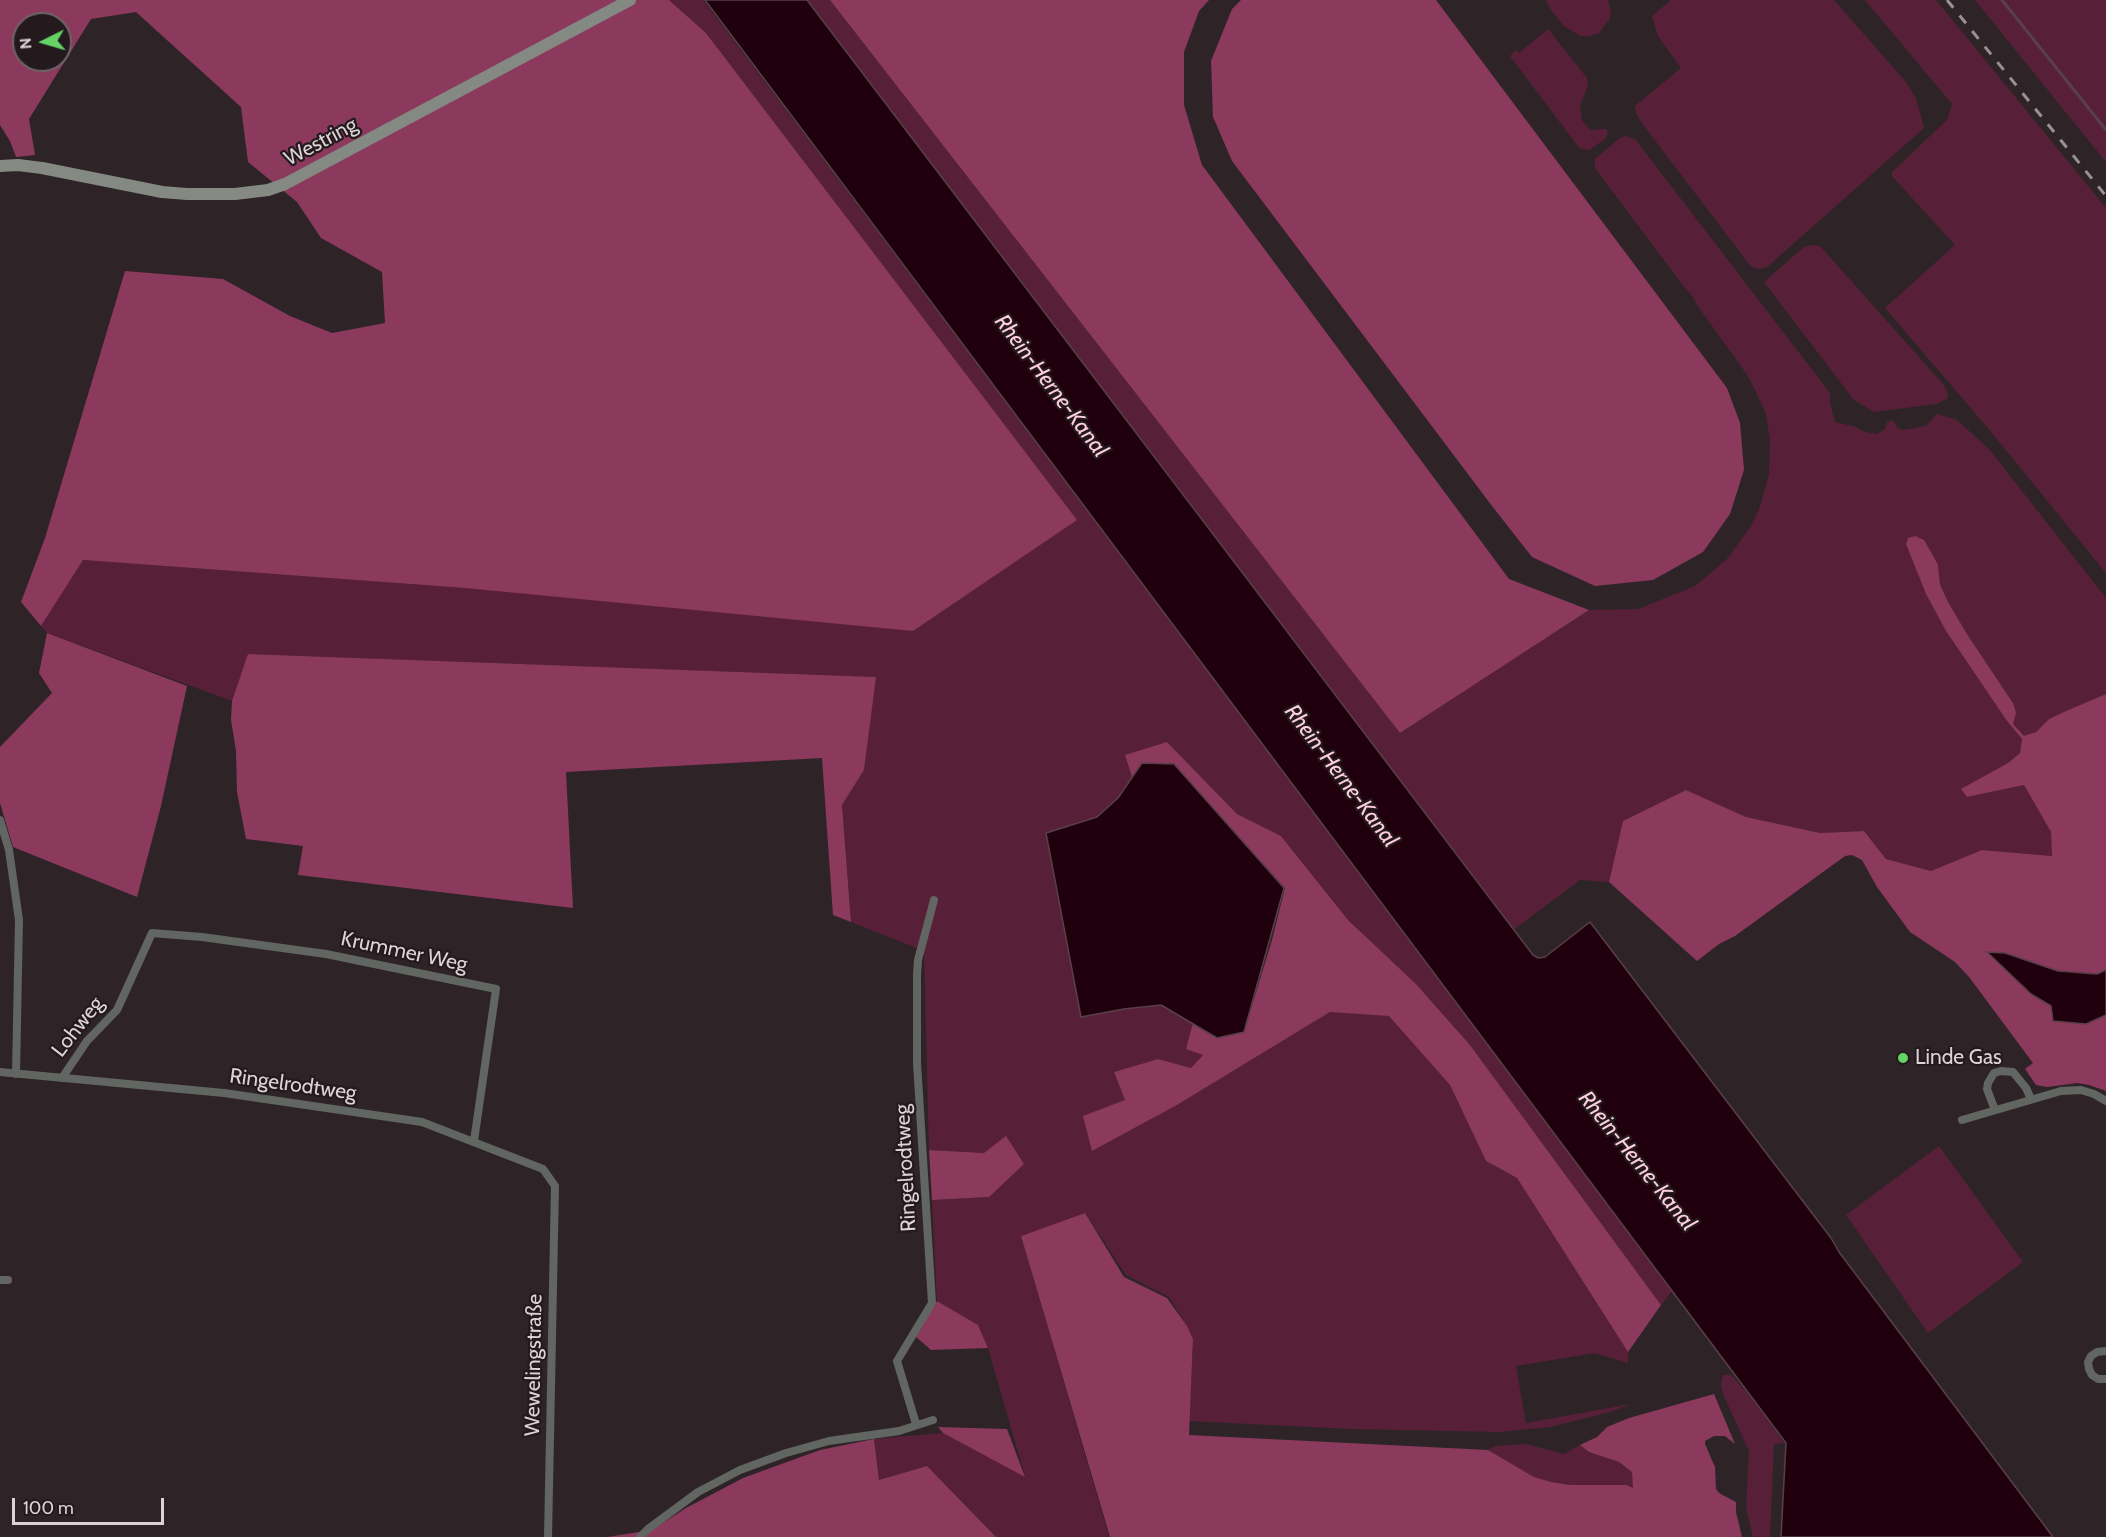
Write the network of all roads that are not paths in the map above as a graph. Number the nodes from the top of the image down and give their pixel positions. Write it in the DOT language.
graph roads {
  1 [pos="630,0"];
  2 [pos="0,166"];
  3 [pos="0,820"];
  4 [pos="934,900"];
  5 [pos="152,933"];
  6 [pos="0,1072"];
  7 [pos="16,1074"];
  8 [pos="62,1077"];
  9 [pos="2031,1099"];
  10 [pos="2106,1101"];
  11 [pos="1995,1110"];
  12 [pos="1962,1120"];
  13 [pos="474,1141"];
  14 [pos="555,1194"];
  15 [pos="2106,1351"];
  16 [pos="2106,1379"];
  17 [pos="933,1420"];
  18 [pos="916,1424"];
  19 [pos="548,1537"];
  20 [pos="640,1537"];
  1 -- 2 [label="main road, Westring"];
  3 -- 7 [label="street"];
  4 -- 18 [label="street, Ringelrodtweg"];
  5 -- 8 [label="street, Lohweg"];
  5 -- 13 [label="street, Krummer Weg"];
  6 -- 7 [label="street, Ringelrodtweg"];
  7 -- 8 [label="street, Ringelrodtweg"];
  8 -- 13 [label="street, Ringelrodtweg"];
  9 -- 10 [label="street"];
  9 -- 11 [label="street"];
  9 -- 11 [label="street"];
  11 -- 12 [label="street"];
  13 -- 14 [label="street, Ringelrodtweg"];
  14 -- 19 [label="street, Wewelingstraße"];
  15 -- 16 [label="street"];
  17 -- 18 [label="street"];
  18 -- 20 [label="street"];
}
